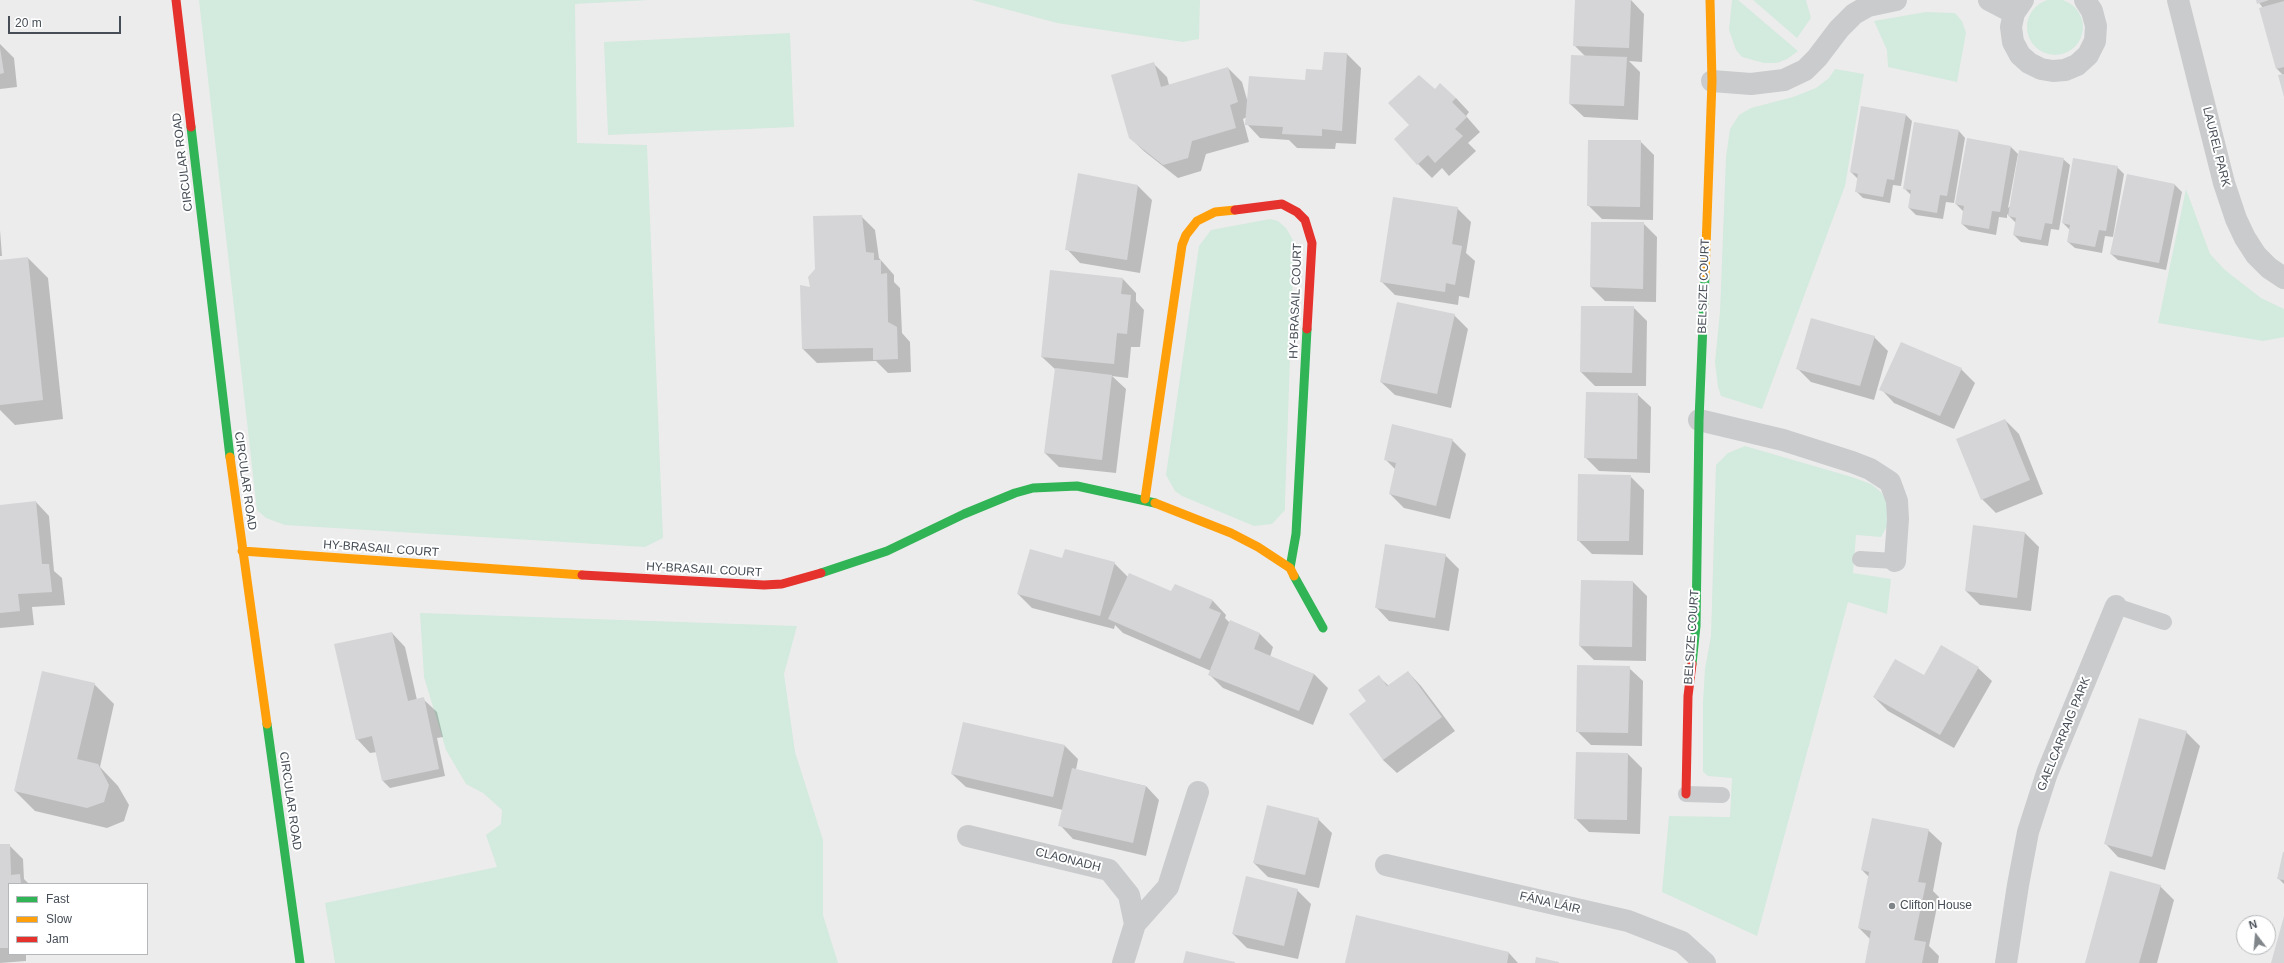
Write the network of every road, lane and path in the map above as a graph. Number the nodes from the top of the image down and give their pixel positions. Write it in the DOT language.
graph roads {
  1 [pos="176,0"];
  2 [pos="1710,0"];
  3 [pos="1896,0"];
  4 [pos="1989,0"];
  5 [pos="2085,0"];
  6 [pos="2178,0"];
  7 [pos="2019,7"];
  8 [pos="1712,81"];
  9 [pos="2284,278"];
  10 [pos="1699,420"];
  11 [pos="1145,499"];
  12 [pos="242,551"];
  13 [pos="1860,559"];
  14 [pos="1895,562"];
  15 [pos="1290,568"];
  16 [pos="2116,606"];
  17 [pos="2164,622"];
  18 [pos="1323,628"];
  19 [pos="1198,792"];
  20 [pos="1686,794"];
  21 [pos="1722,795"];
  22 [pos="968,836"];
  23 [pos="1386,865"];
  24 [pos="1135,924"];
  25 [pos="300,963"];
  26 [pos="1123,963"];
  27 [pos="1705,963"];
  28 [pos="2006,963"];
  1 -- 12 [label="street, CIRCULAR ROAD"];
  2 -- 8 [label="street"];
  3 -- 8 [label="street"];
  4 -- 7 [label="street"];
  5 -- 7 [label="street"];
  6 -- 9 [label="street, LAUREL PARK"];
  8 -- 10 [label="street, BELSIZE COURT"];
  10 -- 14 [label="street"];
  10 -- 20 [label="street, BELSIZE COURT"];
  11 -- 12 [label="street, HY-BRASAIL COURT"];
  11 -- 15 [label="street, HY-BRASAIL COURT"];
  11 -- 15 [label="street, HY-BRASAIL COURT"];
  12 -- 25 [label="street, CIRCULAR ROAD"];
  13 -- 14 [label="lane"];
  15 -- 18 [label="street, HY-BRASAIL COURT"];
  16 -- 17 [label="lane, GAELCARRAIG PARK"];
  16 -- 28 [label="street, GAELCARRAIG PARK"];
  19 -- 24 [label="street, CLAONADH"];
  20 -- 21 [label="lane, BELSIZE COURT"];
  22 -- 24 [label="street, CLAONADH"];
  23 -- 27 [label="street, FÁNA LÁIR"];
  24 -- 26 [label="street, CLAONADH"];
}
